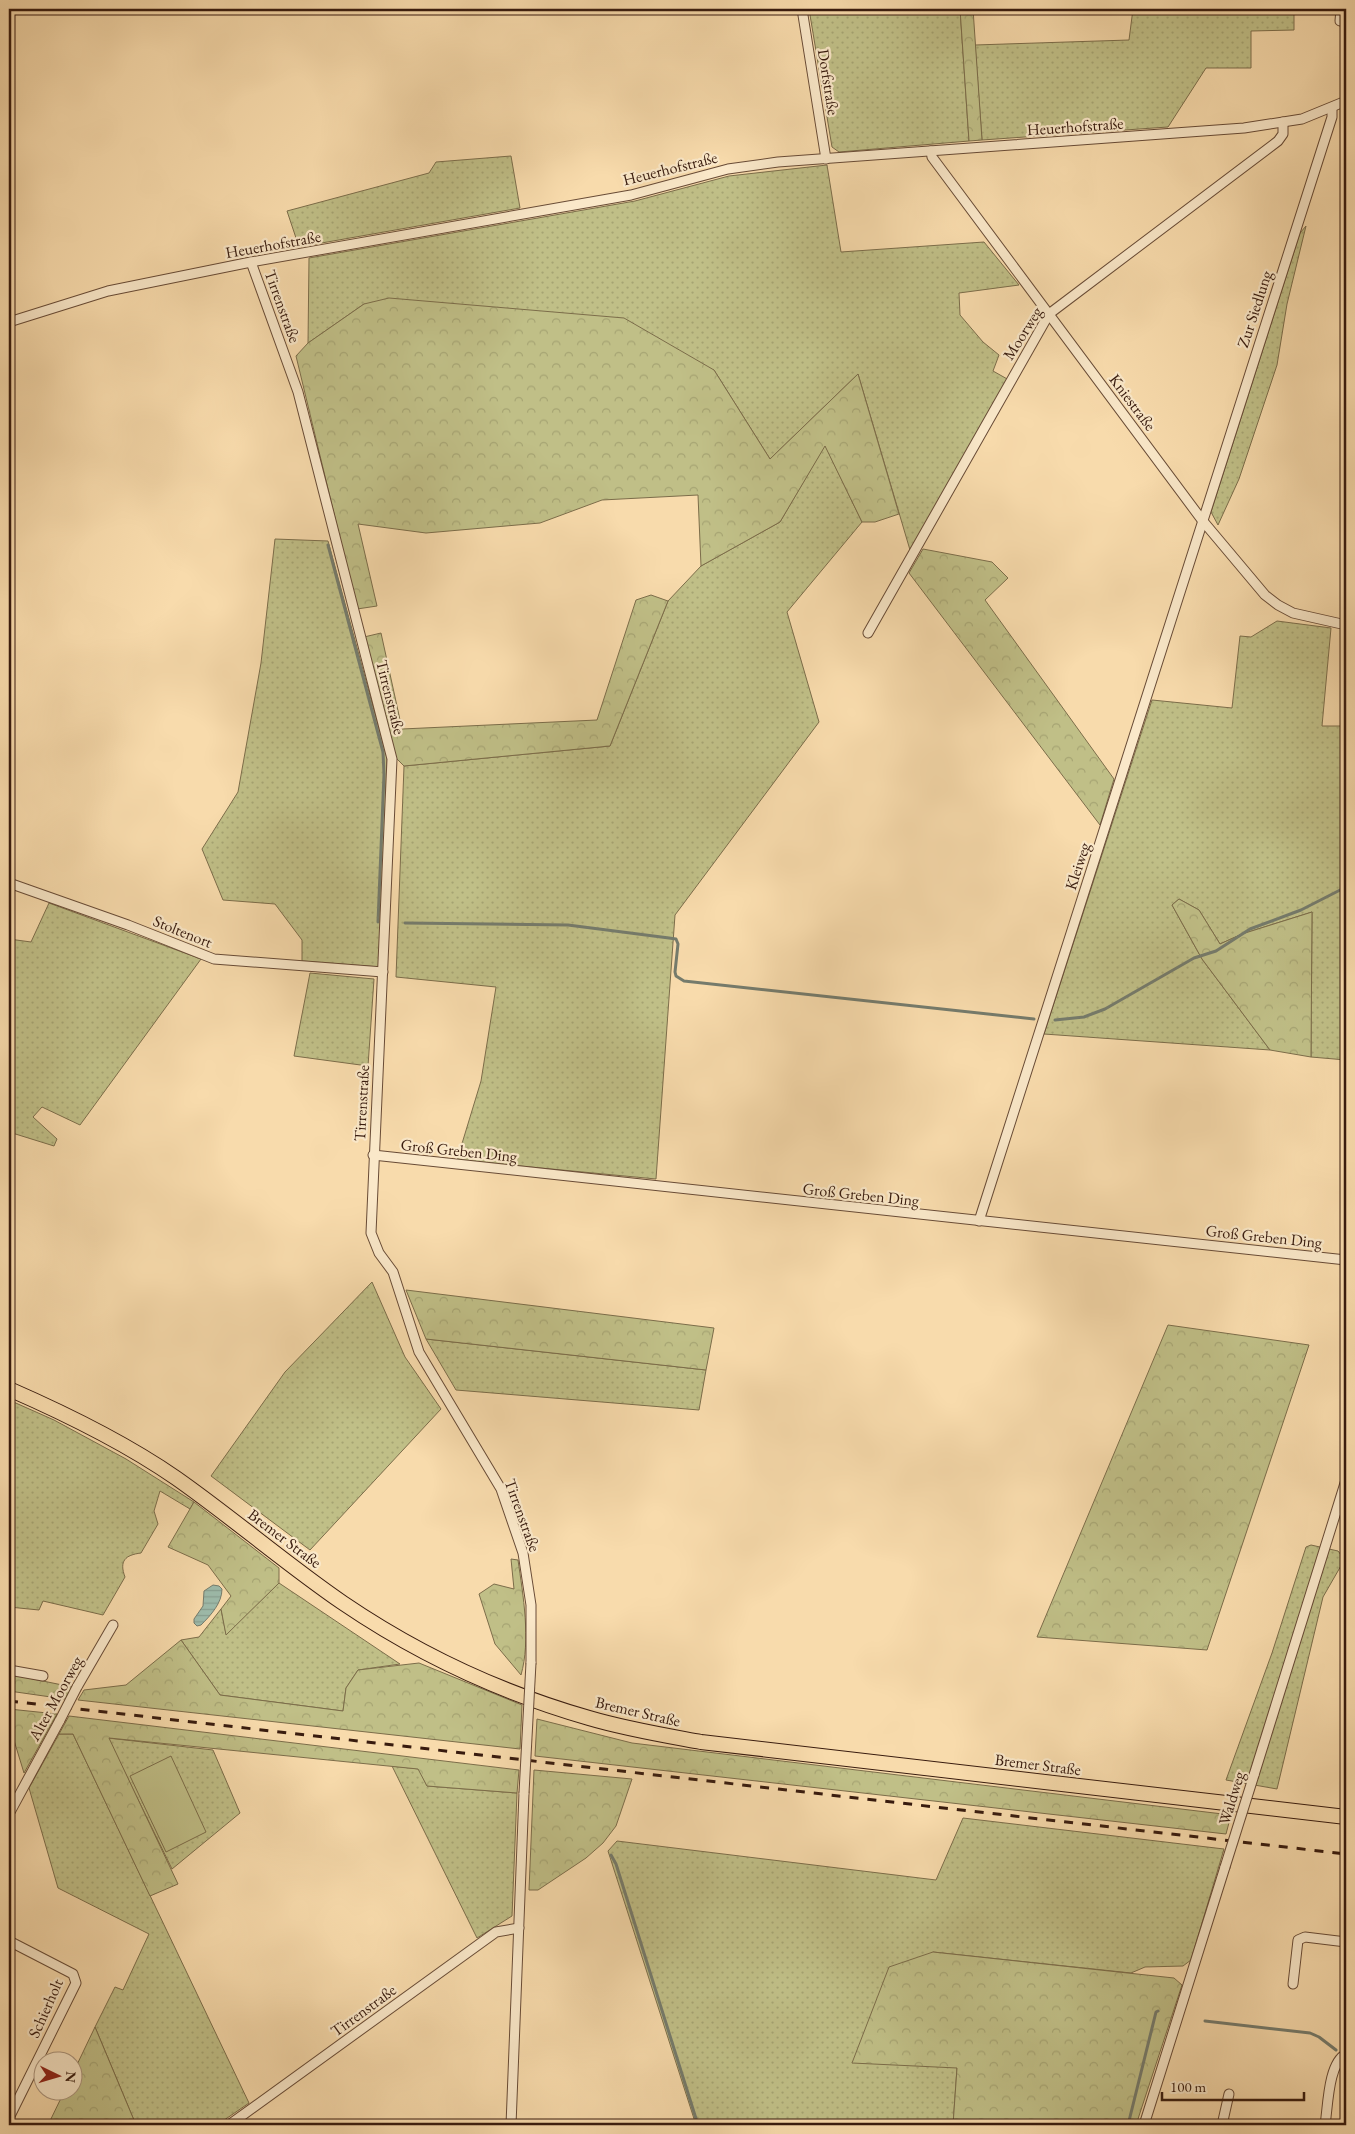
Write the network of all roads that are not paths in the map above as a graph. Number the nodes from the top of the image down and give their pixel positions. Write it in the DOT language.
graph roads {
  1 [pos="802,9"];
  2 [pos="1341,9"];
  3 [pos="1340,21"];
  4 [pos="1346,101"];
  5 [pos="1332,108"];
  6 [pos="1283,122"];
  7 [pos="931,151"];
  8 [pos="826,159"];
  9 [pos="251,262"];
  10 [pos="1049,314"];
  11 [pos="9,322"];
  12 [pos="1202,520"];
  13 [pos="1346,625"];
  14 [pos="868,633"];
  15 [pos="9,883"];
  16 [pos="383,972"];
  17 [pos="374,1155"];
  18 [pos="979,1222"];
  19 [pos="1346,1260"];
  20 [pos="9,1389"];
  21 [pos="1346,1480"];
  22 [pos="113,1625"];
  23 [pos="9,1670"];
  24 [pos="43,1676"];
  25 [pos="9,1814"];
  26 [pos="1346,1817"];
  27 [pos="519,1928"];
  28 [pos="9,1941"];
  29 [pos="1346,1942"];
  30 [pos="1293,1984"];
  31 [pos="1346,2054"];
  32 [pos="1229,2094"];
  33 [pos="9,2118"];
  34 [pos="229,2125"];
  35 [pos="511,2125"];
  36 [pos="1144,2125"];
  37 [pos="1222,2125"];
  38 [pos="1325,2125"];
  1 -- 8 [label="street, Dorfstraße"];
  2 -- 3 [label="street"];
  4 -- 5 [label="street, Heuerhofstraße"];
  5 -- 6 [label="street, Heuerhofstraße"];
  5 -- 12 [label="street, Zur Siedlung"];
  6 -- 7 [label="street, Heuerhofstraße"];
  6 -- 10 [label="street, Moorweg"];
  7 -- 8 [label="street, Heuerhofstraße"];
  7 -- 10 [label="street, Kniestraße"];
  8 -- 9 [label="street, Heuerhofstraße"];
  9 -- 11 [label="street, Heuerhofstraße"];
  9 -- 16 [label="street, Tirrenstraße"];
  10 -- 12 [label="street, Kniestraße"];
  10 -- 14 [label="street, Moorweg"];
  12 -- 13 [label="street, Kniestraße"];
  12 -- 18 [label="street, Kleiweg"];
  15 -- 16 [label="street, Stoltenort"];
  16 -- 17 [label="street, Tirrenstraße"];
  17 -- 18 [label="street, Groß Greben Ding"];
  17 -- 27 [label="street, Tirrenstraße, bridge"];
  18 -- 19 [label="street, Groß Greben Ding"];
  20 -- 26 [label="main road, Bremer Straße"];
  21 -- 36 [label="street, Waldweg, bridge"];
  22 -- 25 [label="street, Alter Moorweg, bridge"];
  23 -- 24 [label="street"];
  27 -- 34 [label="street, Tirrenstraße"];
  27 -- 35 [label="street, Tirrenstraße"];
  28 -- 33 [label="street, Schierholt"];
  29 -- 30 [label="street"];
  31 -- 38 [label="street"];
  32 -- 37 [label="street"];
}
